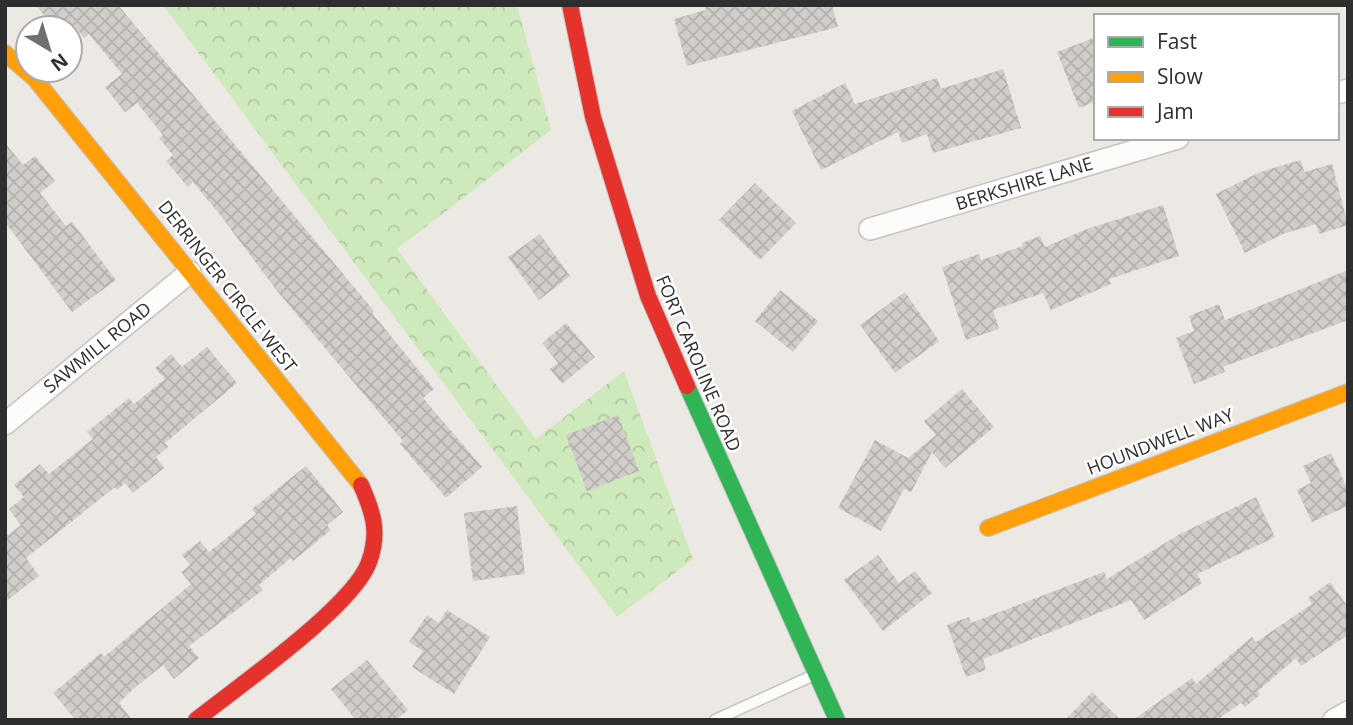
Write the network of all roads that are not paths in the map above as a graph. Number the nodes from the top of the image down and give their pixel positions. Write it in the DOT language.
graph roads {
  1 [pos="570,5"];
  2 [pos="5,53"];
  3 [pos="1171,140"];
  4 [pos="870,229"];
  5 [pos="190,272"];
  6 [pos="1348,392"];
  7 [pos="5,424"];
  8 [pos="988,528"];
  9 [pos="815,675"];
  10 [pos="1348,712"];
  11 [pos="196,720"];
  12 [pos="715,720"];
  13 [pos="837,720"];
  14 [pos="1334,720"];
  1 -- 9 [label="street, FORT CAROLINE ROAD"];
  2 -- 5 [label="street, DERRINGER CIRCLE WEST"];
  3 -- 4 [label="street, BERKSHIRE LANE"];
  5 -- 7 [label="street, SAWMILL ROAD"];
  5 -- 11 [label="street, DERRINGER CIRCLE WEST"];
  6 -- 8 [label="street, HOUNDWELL WAY"];
  9 -- 12 [label="lane"];
  9 -- 13 [label="street, FORT CAROLINE ROAD"];
  10 -- 14 [label="street"];
}
